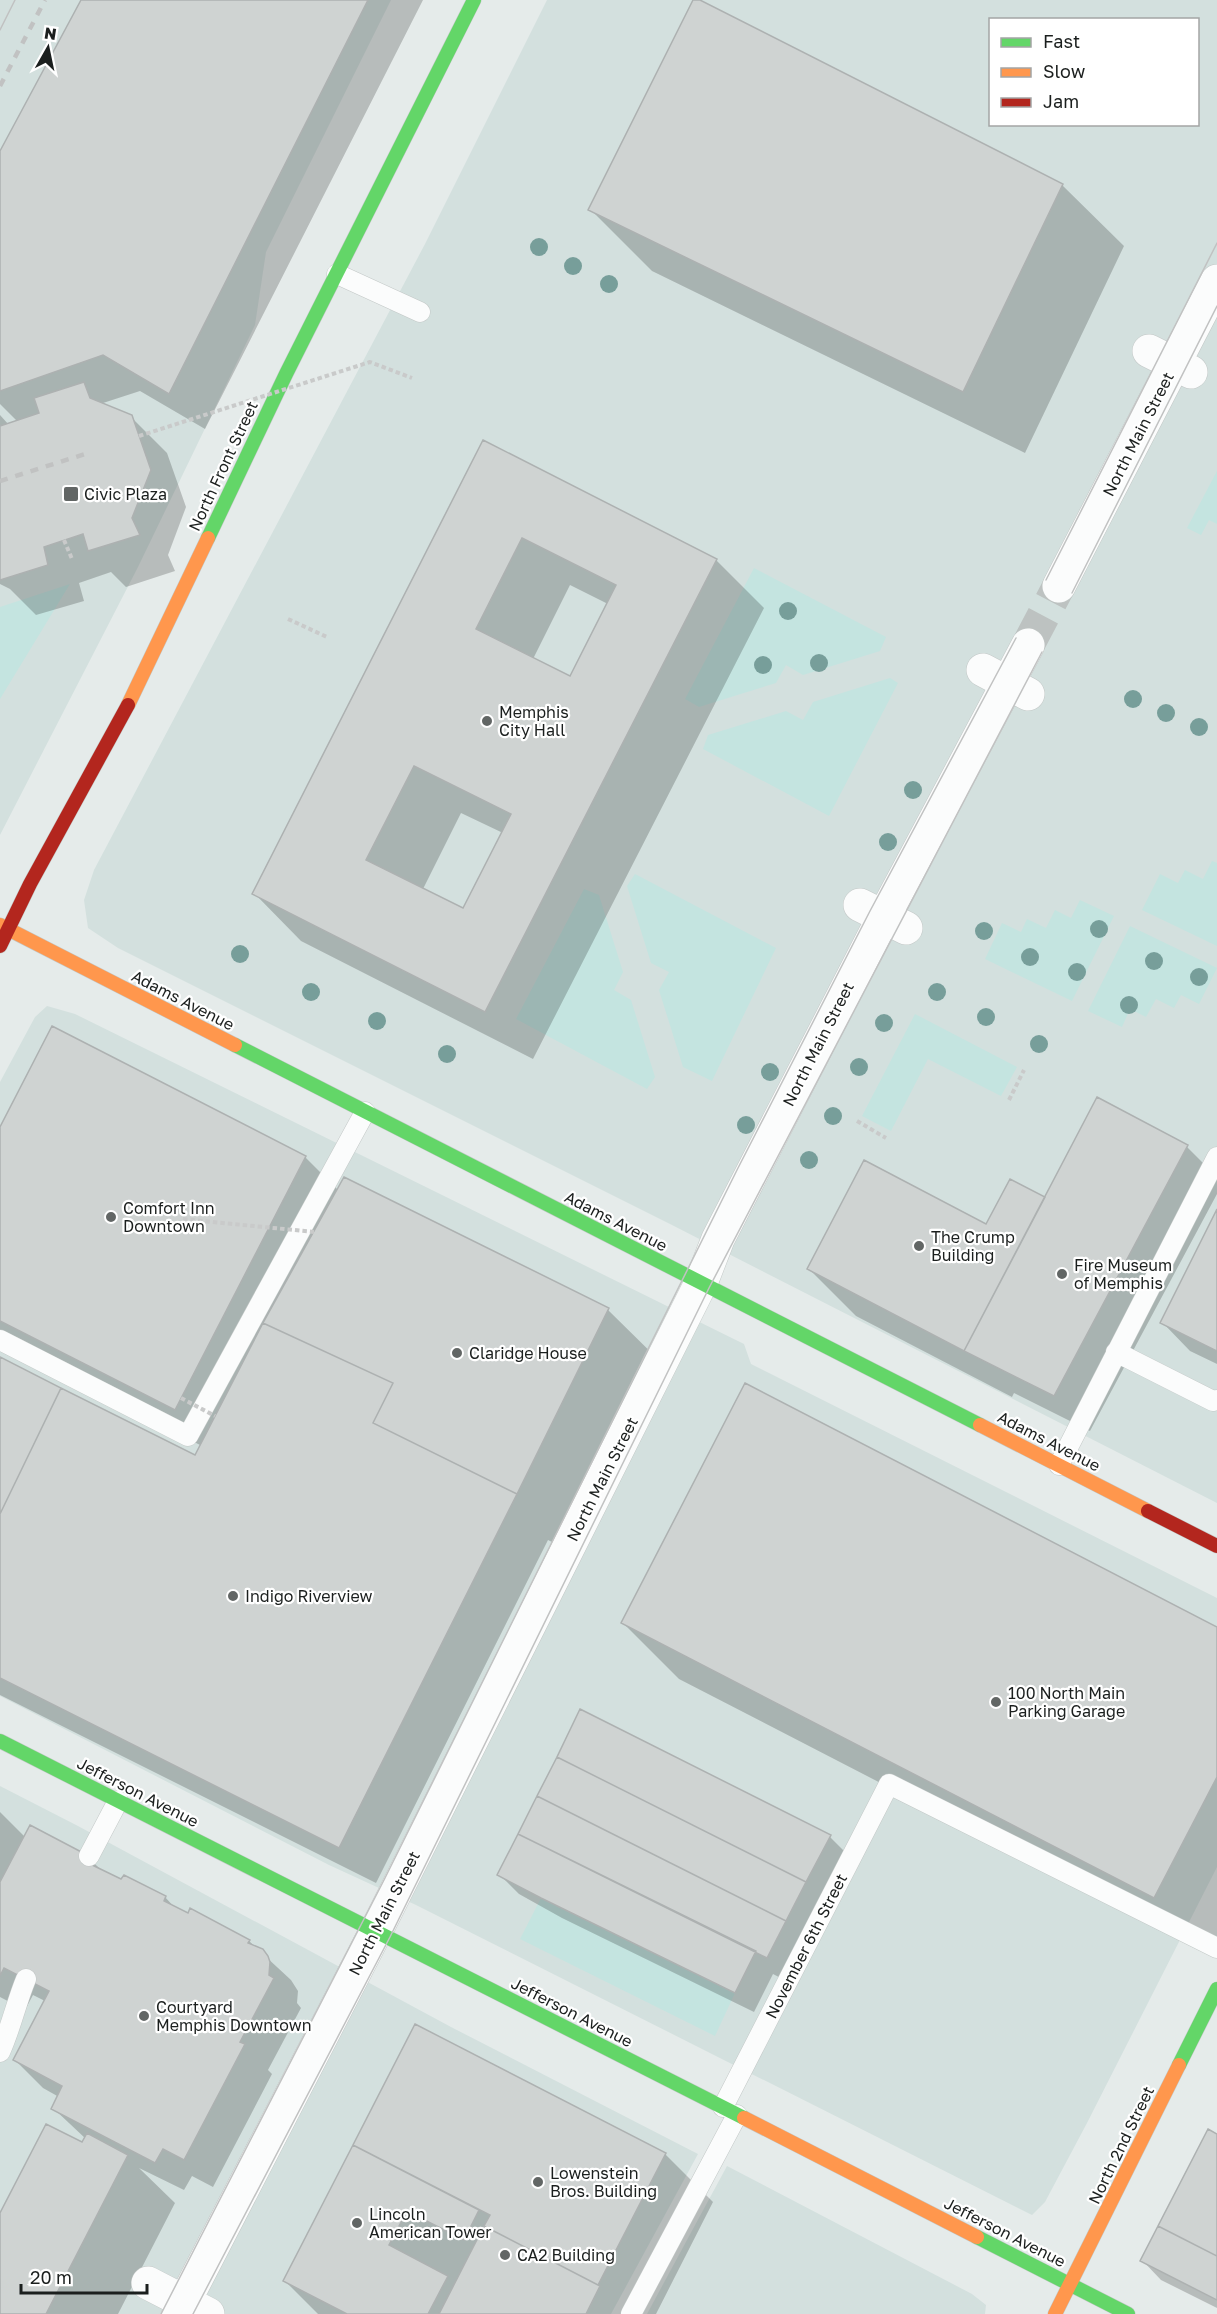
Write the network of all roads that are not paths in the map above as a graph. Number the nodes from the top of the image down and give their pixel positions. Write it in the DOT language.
graph roads {
  1 [pos="474,0"];
  2 [pos="337,274"];
  3 [pos="1217,281"];
  4 [pos="420,312"];
  5 [pos="1059,586"];
  6 [pos="1028,645"];
  7 [pos="4,927"];
  8 [pos="0,945"];
  9 [pos="365,1112"];
  10 [pos="1217,1157"];
  11 [pos="701,1283"];
  12 [pos="0,1340"];
  13 [pos="1116,1352"];
  14 [pos="1217,1400"];
  15 [pos="1059,1465"];
  16 [pos="1217,1546"];
  17 [pos="0,1741"];
  18 [pos="118,1801"];
  19 [pos="89,1856"];
  20 [pos="376,1931"];
  21 [pos="1217,1948"];
  22 [pos="26,1979"];
  23 [pos="1217,1989"];
  24 [pos="0,2052"];
  25 [pos="730,2111"];
  26 [pos="148,2283"];
  27 [pos="1070,2284"];
  28 [pos="190,2310"];
  29 [pos="631,2314"];
  30 [pos="1055,2314"];
  31 [pos="1128,2314"];
  1 -- 2 [label="street, North Front Street"];
  2 -- 4 [label="lane"];
  2 -- 7 [label="street, North Front Street"];
  3 -- 5 [label="street, North Main Street"];
  6 -- 11 [label="street, North Main Street"];
  7 -- 8 [label="street, North Front Street"];
  7 -- 9 [label="street, Adams Avenue"];
  9 -- 11 [label="street, Adams Avenue"];
  9 -- 12 [label="lane"];
  10 -- 13 [label="lane"];
  11 -- 15 [label="street, Adams Avenue"];
  11 -- 20 [label="street, North Main Street"];
  13 -- 14 [label="lane"];
  13 -- 15 [label="lane"];
  15 -- 16 [label="street, Adams Avenue"];
  17 -- 18 [label="street, Jefferson Avenue"];
  18 -- 19 [label="lane"];
  18 -- 20 [label="street, Jefferson Avenue"];
  20 -- 25 [label="street, Jefferson Avenue"];
  20 -- 28 [label="street, North Main Street"];
  21 -- 25 [label="lane, November 6th Street"];
  22 -- 24 [label="lane"];
  23 -- 27 [label="street, North 2nd Street"];
  25 -- 27 [label="street, Jefferson Avenue"];
  25 -- 29 [label="lane, November 6th Street"];
  26 -- 28 [label="street"];
  27 -- 30 [label="street, North 2nd Street"];
  27 -- 31 [label="street, Jefferson Avenue"];
}
